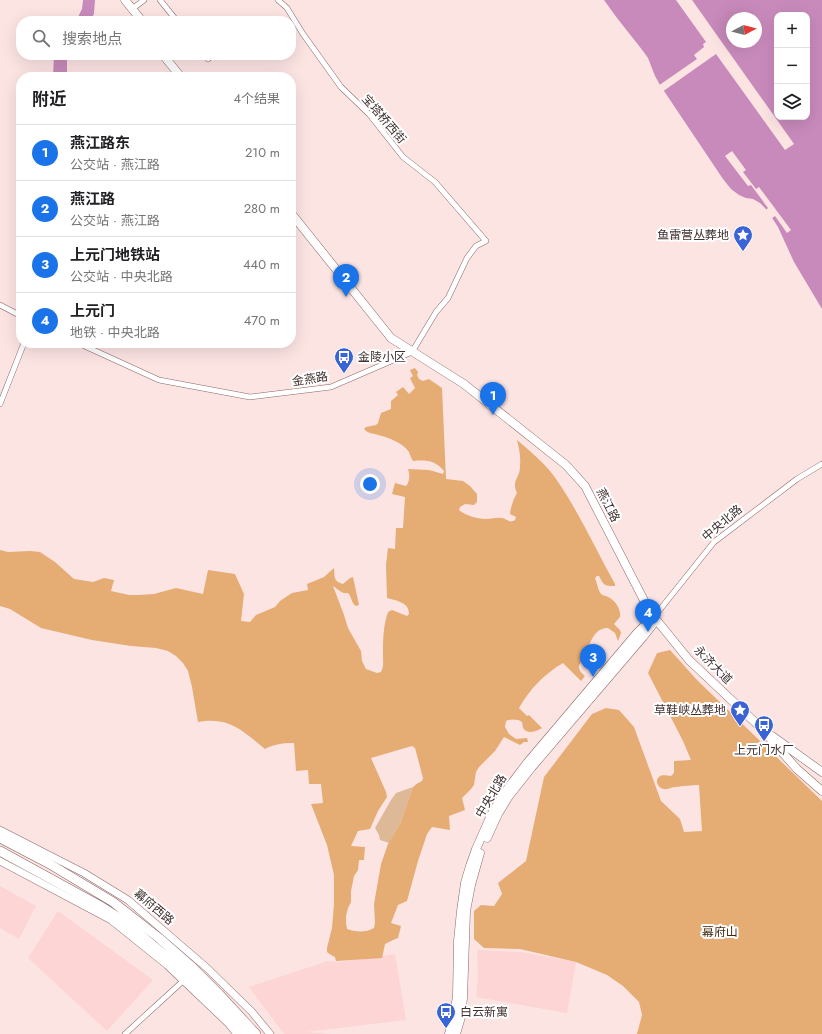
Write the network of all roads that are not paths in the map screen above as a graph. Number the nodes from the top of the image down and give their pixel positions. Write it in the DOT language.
graph roads {
  1 [pos="119,0"];
  2 [pos="125,0"];
  3 [pos="144,0"];
  4 [pos="160,0"];
  5 [pos="278,0"];
  6 [pos="132,8"];
  7 [pos="132,16"];
  8 [pos="138,16"];
  9 [pos="173,16"];
  10 [pos="292,16"];
  11 [pos="296,23"];
  12 [pos="167,60"];
  13 [pos="173,60"];
  14 [pos="176,72"];
  15 [pos="182,72"];
  16 [pos="296,219"];
  17 [pos="296,225"];
  18 [pos="0,305"];
  19 [pos="16,313"];
  20 [pos="22,348"];
  21 [pos="89,348"];
  22 [pos="411,353"];
  23 [pos="0,404"];
  24 [pos="822,464"];
  25 [pos="653,620"];
  26 [pos="759,726"];
  27 [pos="822,772"];
  28 [pos="822,791"];
  29 [pos="0,830"];
  30 [pos="0,838"];
  31 [pos="0,852"];
  32 [pos="0,861"];
  33 [pos="183,981"];
  34 [pos="125,1034"];
  35 [pos="237,1034"];
  36 [pos="246,1034"];
  37 [pos="256,1034"];
  38 [pos="270,1034"];
  39 [pos="449,1034"];
  40 [pos="456,1034"];
  1 -- 7 [label="main road"];
  2 -- 6 [label="main road"];
  3 -- 6 [label="street"];
  4 -- 9 [label="street"];
  5 -- 10 [label="street, 宝塔桥西街"];
  6 -- 8 [label="main road"];
  11 -- 22 [label="street, 宝塔桥西街"];
  12 -- 14 [label="main road"];
  13 -- 15 [label="main road"];
  16 -- 22 [label="main road, 燕江路"];
  17 -- 22 [label="main road"];
  18 -- 19 [label="street"];
  20 -- 23 [label="street"];
  21 -- 22 [label="street, 金燕路"];
  22 -- 25 [label="main road, 燕江路"];
  24 -- 25 [label="street, 中央北路"];
  25 -- 26 [label="main road, 永济大道"];
  25 -- 39 [label="main road, 中央北路"];
  25 -- 40 [label="main road, 中央北路"];
  26 -- 27 [label="main road, 永济大道"];
  26 -- 28 [label="main road, 永济大道"];
  29 -- 38 [label="main road, 幕府西路"];
  30 -- 37 [label="highway, 幕府西路"];
  31 -- 36 [label="highway"];
  32 -- 33 [label="main road"];
  33 -- 34 [label="street"];
  33 -- 35 [label="main road"];
}
